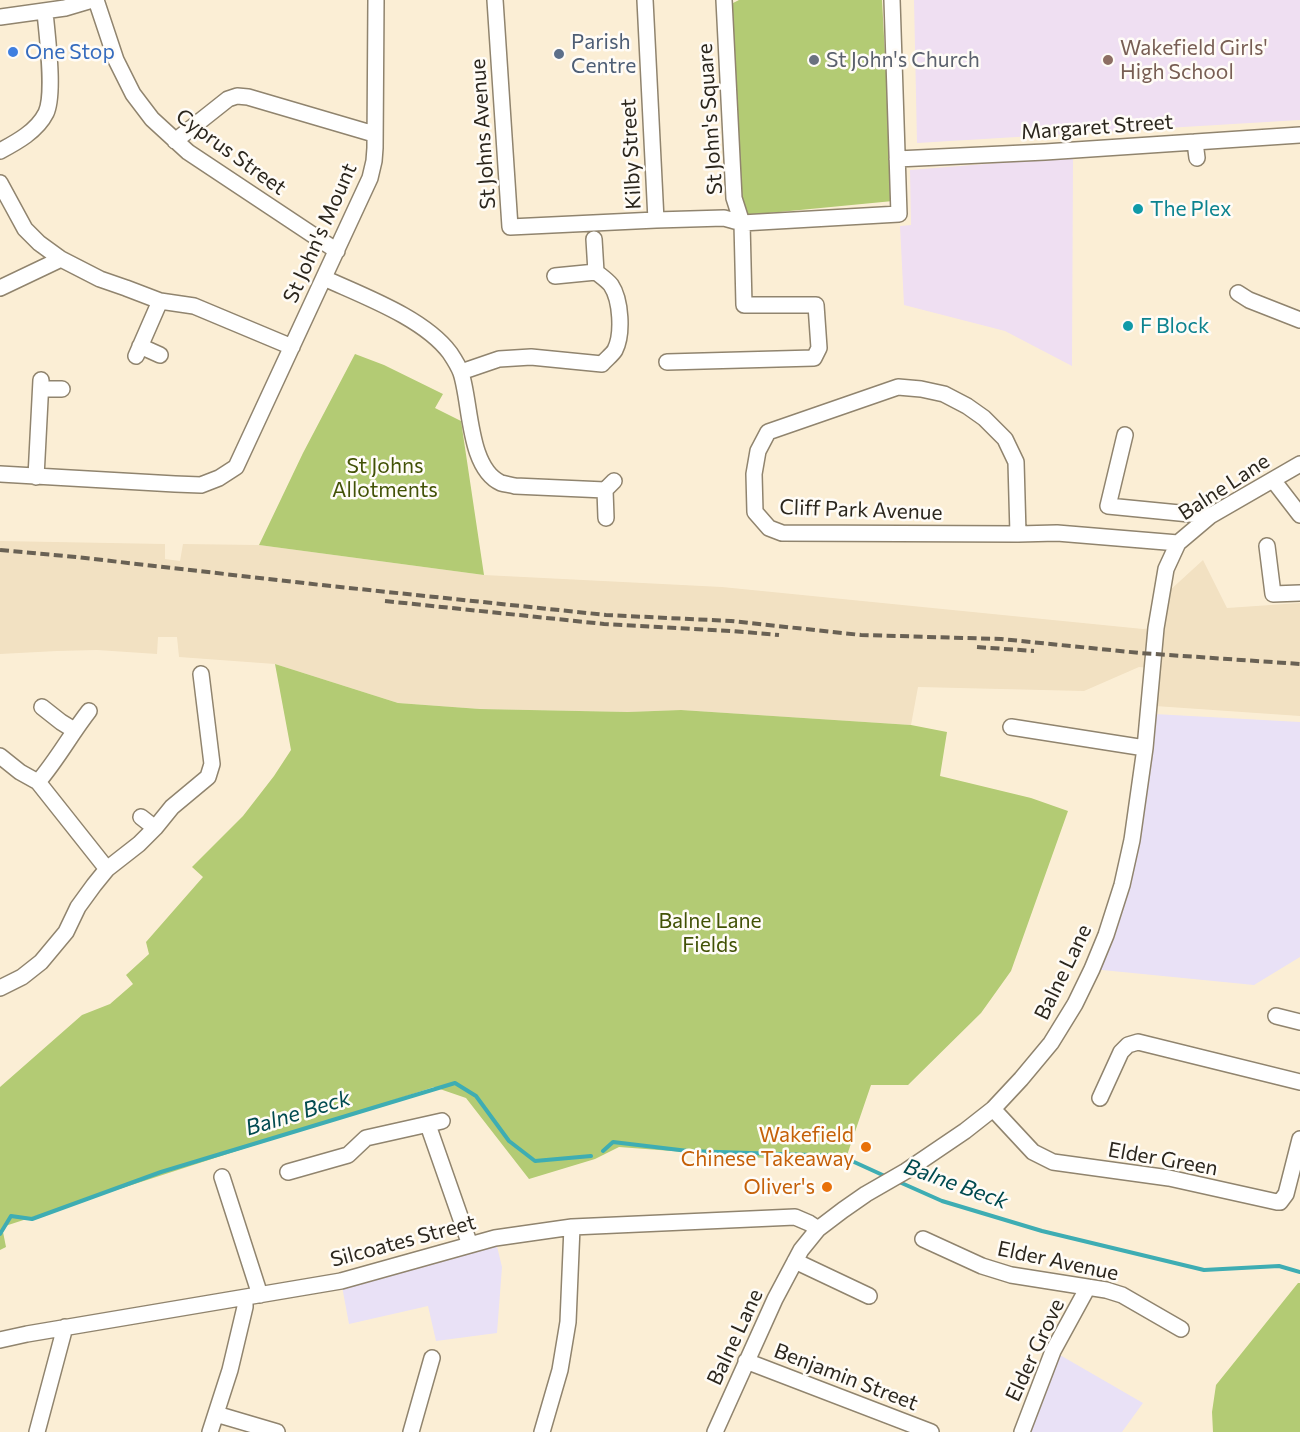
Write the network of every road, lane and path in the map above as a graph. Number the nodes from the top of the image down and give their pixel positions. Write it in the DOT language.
graph roads {
  1 [pos="94,0"];
  2 [pos="376,0"];
  3 [pos="495,0"];
  4 [pos="645,0"];
  5 [pos="724,0"];
  6 [pos="892,0"];
  7 [pos="45,12"];
  8 [pos="0,17"];
  9 [pos="374,134"];
  10 [pos="1300,135"];
  11 [pos="175,141"];
  12 [pos="1194,142"];
  13 [pos="0,151"];
  14 [pos="1197,158"];
  15 [pos="897,159"];
  16 [pos="0,183"];
  17 [pos="656,220"];
  18 [pos="742,223"];
  19 [pos="594,239"];
  20 [pos="337,251"];
  21 [pos="61,259"];
  22 [pos="596,272"];
  23 [pos="555,276"];
  24 [pos="324,278"];
  25 [pos="0,288"];
  26 [pos="1238,293"];
  27 [pos="160,300"];
  28 [pos="1300,320"];
  29 [pos="292,347"];
  30 [pos="160,355"];
  31 [pos="667,362"];
  32 [pos="602,364"];
  33 [pos="461,372"];
  34 [pos="611,378"];
  35 [pos="62,389"];
  36 [pos="1125,435"];
  37 [pos="1300,464"];
  38 [pos="0,474"];
  39 [pos="36,477"];
  40 [pos="1273,480"];
  41 [pos="1300,515"];
  42 [pos="1210,516"];
  43 [pos="606,518"];
  44 [pos="1018,534"];
  45 [pos="1178,543"];
  46 [pos="1267,546"];
  47 [pos="1300,592"];
  48 [pos="201,674"];
  49 [pos="42,707"];
  50 [pos="89,711"];
  51 [pos="1011,727"];
  52 [pos="74,730"];
  53 [pos="1145,748"];
  54 [pos="0,756"];
  55 [pos="38,782"];
  56 [pos="141,818"];
  57 [pos="155,828"];
  58 [pos="107,869"];
  59 [pos="0,988"];
  60 [pos="1276,1016"];
  61 [pos="1300,1022"];
  62 [pos="1300,1082"];
  63 [pos="1100,1098"];
  64 [pos="993,1109"];
  65 [pos="1300,1139"];
  66 [pos="288,1172"];
  67 [pos="222,1177"];
  68 [pos="572,1227"];
  69 [pos="818,1229"];
  70 [pos="923,1239"];
  71 [pos="470,1245"];
  72 [pos="795,1261"];
  73 [pos="1088,1287"];
  74 [pos="869,1296"];
  75 [pos="252,1297"];
  76 [pos="65,1327"];
  77 [pos="1181,1329"];
  78 [pos="0,1340"];
  79 [pos="432,1358"];
  80 [pos="746,1361"];
  81 [pos="216,1414"];
  82 [pos="37,1432"];
  83 [pos="210,1432"];
  84 [pos="277,1432"];
  85 [pos="411,1432"];
  86 [pos="542,1432"];
  87 [pos="715,1432"];
  88 [pos="931,1432"];
  89 [pos="1022,1432"];
  1 -- 7 [label="street"];
  1 -- 11 [label="street, Cyprus Street"];
  2 -- 9 [label="street, St John's Mount"];
  3 -- 17 [label="street, St Johns Avenue"];
  4 -- 17 [label="street, Kilby Street"];
  5 -- 18 [label="street, St John's Square"];
  6 -- 15 [label="street"];
  7 -- 8 [label="street"];
  7 -- 13 [label="street"];
  9 -- 11 [label="street"];
  9 -- 20 [label="street, St John's Mount"];
  10 -- 12 [label="street, Margaret Street"];
  11 -- 20 [label="street, Cyprus Street"];
  12 -- 14 [label="street"];
  12 -- 15 [label="street, Margaret Street"];
  15 -- 18 [label="street"];
  16 -- 21 [label="street"];
  17 -- 18 [label="street, Kilby Street"];
  18 -- 31 [label="street, St John's Square"];
  19 -- 22 [label="street"];
  20 -- 24 [label="street, St John's Mount"];
  21 -- 25 [label="street"];
  21 -- 27 [label="street"];
  22 -- 23 [label="street"];
  22 -- 32 [label="street"];
  24 -- 29 [label="street, St John's Mount"];
  24 -- 33 [label="street"];
  26 -- 28 [label="street"];
  27 -- 29 [label="street"];
  27 -- 30 [label="street"];
  29 -- 39 [label="street, St John's Mount"];
  32 -- 33 [label="street"];
  32 -- 34 [label="street"];
  33 -- 43 [label="street"];
  35 -- 39 [label="street"];
  36 -- 42 [label="street"];
  37 -- 40 [label="street, Balne Lane"];
  38 -- 39 [label="street"];
  40 -- 41 [label="street"];
  40 -- 42 [label="street, Balne Lane"];
  42 -- 45 [label="street, Balne Lane"];
  44 -- 44 [label="street, Cliff Park Avenue"];
  44 -- 45 [label="street, Cliff Park Avenue"];
  45 -- 53 [label="street, Balne Lane"];
  46 -- 47 [label="street"];
  48 -- 57 [label="street"];
  49 -- 52 [label="street"];
  50 -- 52 [label="street"];
  51 -- 53 [label="street"];
  52 -- 55 [label="street"];
  53 -- 64 [label="street, Balne Lane"];
  54 -- 55 [label="street"];
  55 -- 58 [label="street"];
  56 -- 57 [label="street"];
  57 -- 58 [label="street"];
  58 -- 59 [label="street"];
  60 -- 61 [label="street"];
  62 -- 63 [label="street"];
  64 -- 65 [label="street, Elder Green"];
  64 -- 69 [label="street, Balne Lane"];
  66 -- 71 [label="street"];
  67 -- 75 [label="street"];
  68 -- 69 [label="street, Silcoates Street"];
  68 -- 71 [label="street, Silcoates Street"];
  68 -- 86 [label="street"];
  69 -- 72 [label="street, Balne Lane"];
  70 -- 73 [label="street, Elder Avenue"];
  71 -- 75 [label="street, Silcoates Street"];
  72 -- 74 [label="street"];
  72 -- 80 [label="street, Balne Lane"];
  73 -- 77 [label="street, Elder Avenue"];
  73 -- 89 [label="street, Elder Grove"];
  75 -- 76 [label="street, Silcoates Street"];
  75 -- 81 [label="street"];
  76 -- 78 [label="street, Silcoates Street"];
  76 -- 82 [label="street"];
  79 -- 85 [label="street"];
  80 -- 87 [label="street, Balne Lane"];
  80 -- 88 [label="street, Benjamin Street"];
  81 -- 83 [label="street"];
  81 -- 84 [label="street"];
}
